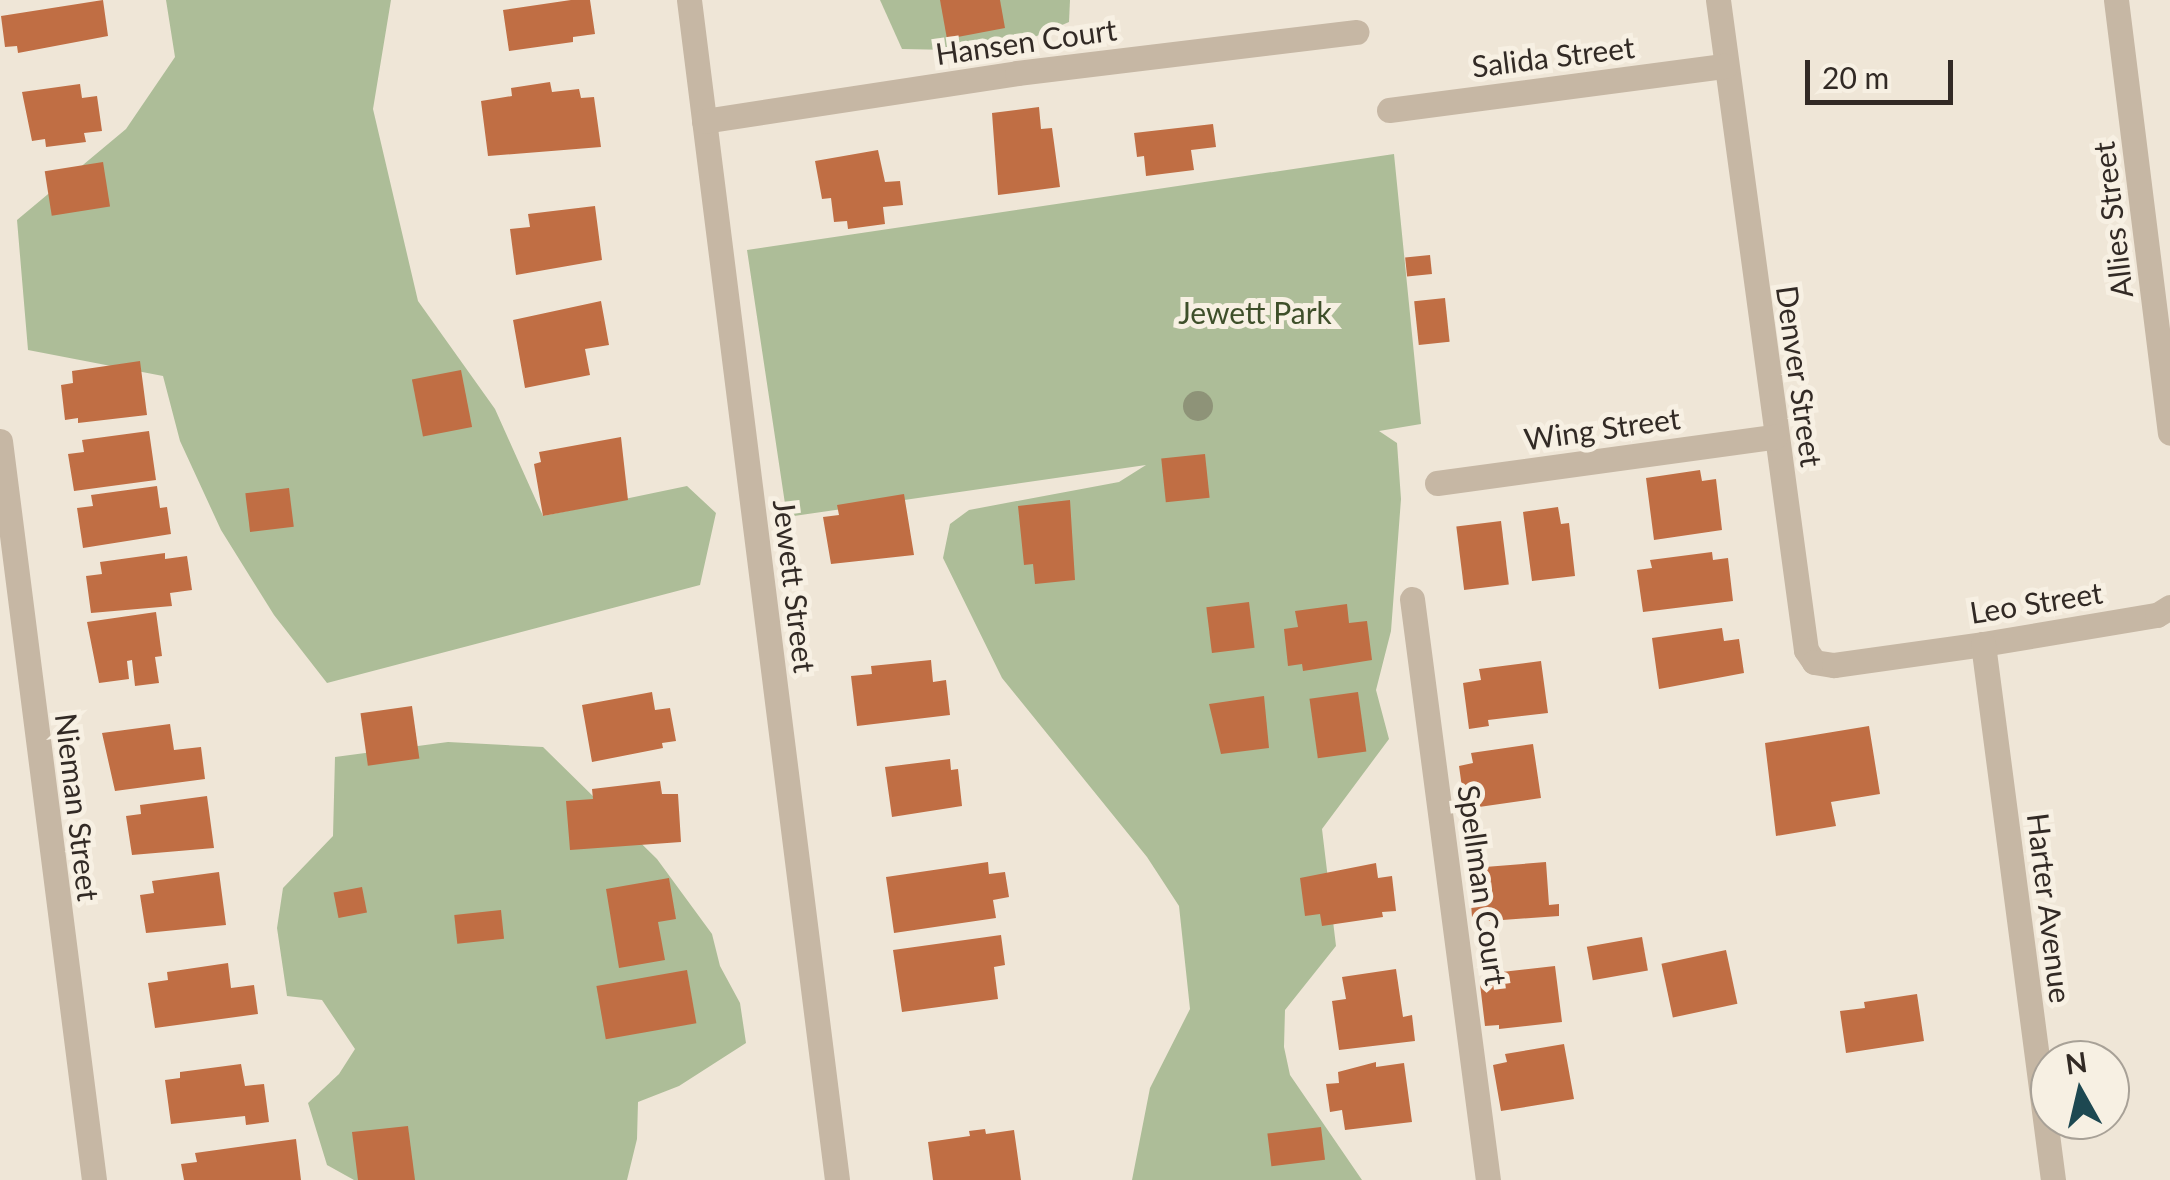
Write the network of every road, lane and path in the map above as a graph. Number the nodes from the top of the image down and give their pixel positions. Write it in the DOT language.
graph roads {
  1 [pos="689,0"];
  2 [pos="1718,0"];
  3 [pos="2116,0"];
  4 [pos="1358,32"];
  5 [pos="1725,66"];
  6 [pos="1389,110"];
  7 [pos="704,120"];
  8 [pos="2170,433"];
  9 [pos="1775,437"];
  10 [pos="0,442"];
  11 [pos="1437,483"];
  12 [pos="1412,598"];
  13 [pos="2170,607"];
  14 [pos="1983,644"];
  15 [pos="1909,655"];
  16 [pos="94,1180"];
  17 [pos="837,1180"];
  18 [pos="1488,1180"];
  19 [pos="2053,1180"];
  1 -- 7 [label="street, Jewett Street"];
  2 -- 5 [label="street, Denver Street"];
  3 -- 8 [label="street, Allies Street"];
  4 -- 7 [label="street, Hansen Court"];
  5 -- 6 [label="street, Salida Street"];
  5 -- 9 [label="street, Denver Street"];
  7 -- 17 [label="street, Jewett Street"];
  9 -- 11 [label="street, Wing Street"];
  9 -- 15 [label="street, Denver Street"];
  10 -- 16 [label="street, Nieman Street"];
  12 -- 18 [label="street, Spellman Court"];
  13 -- 14 [label="street, Leo Street"];
  14 -- 15 [label="street, Leo Street"];
  14 -- 19 [label="street, Harter Avenue"];
}
